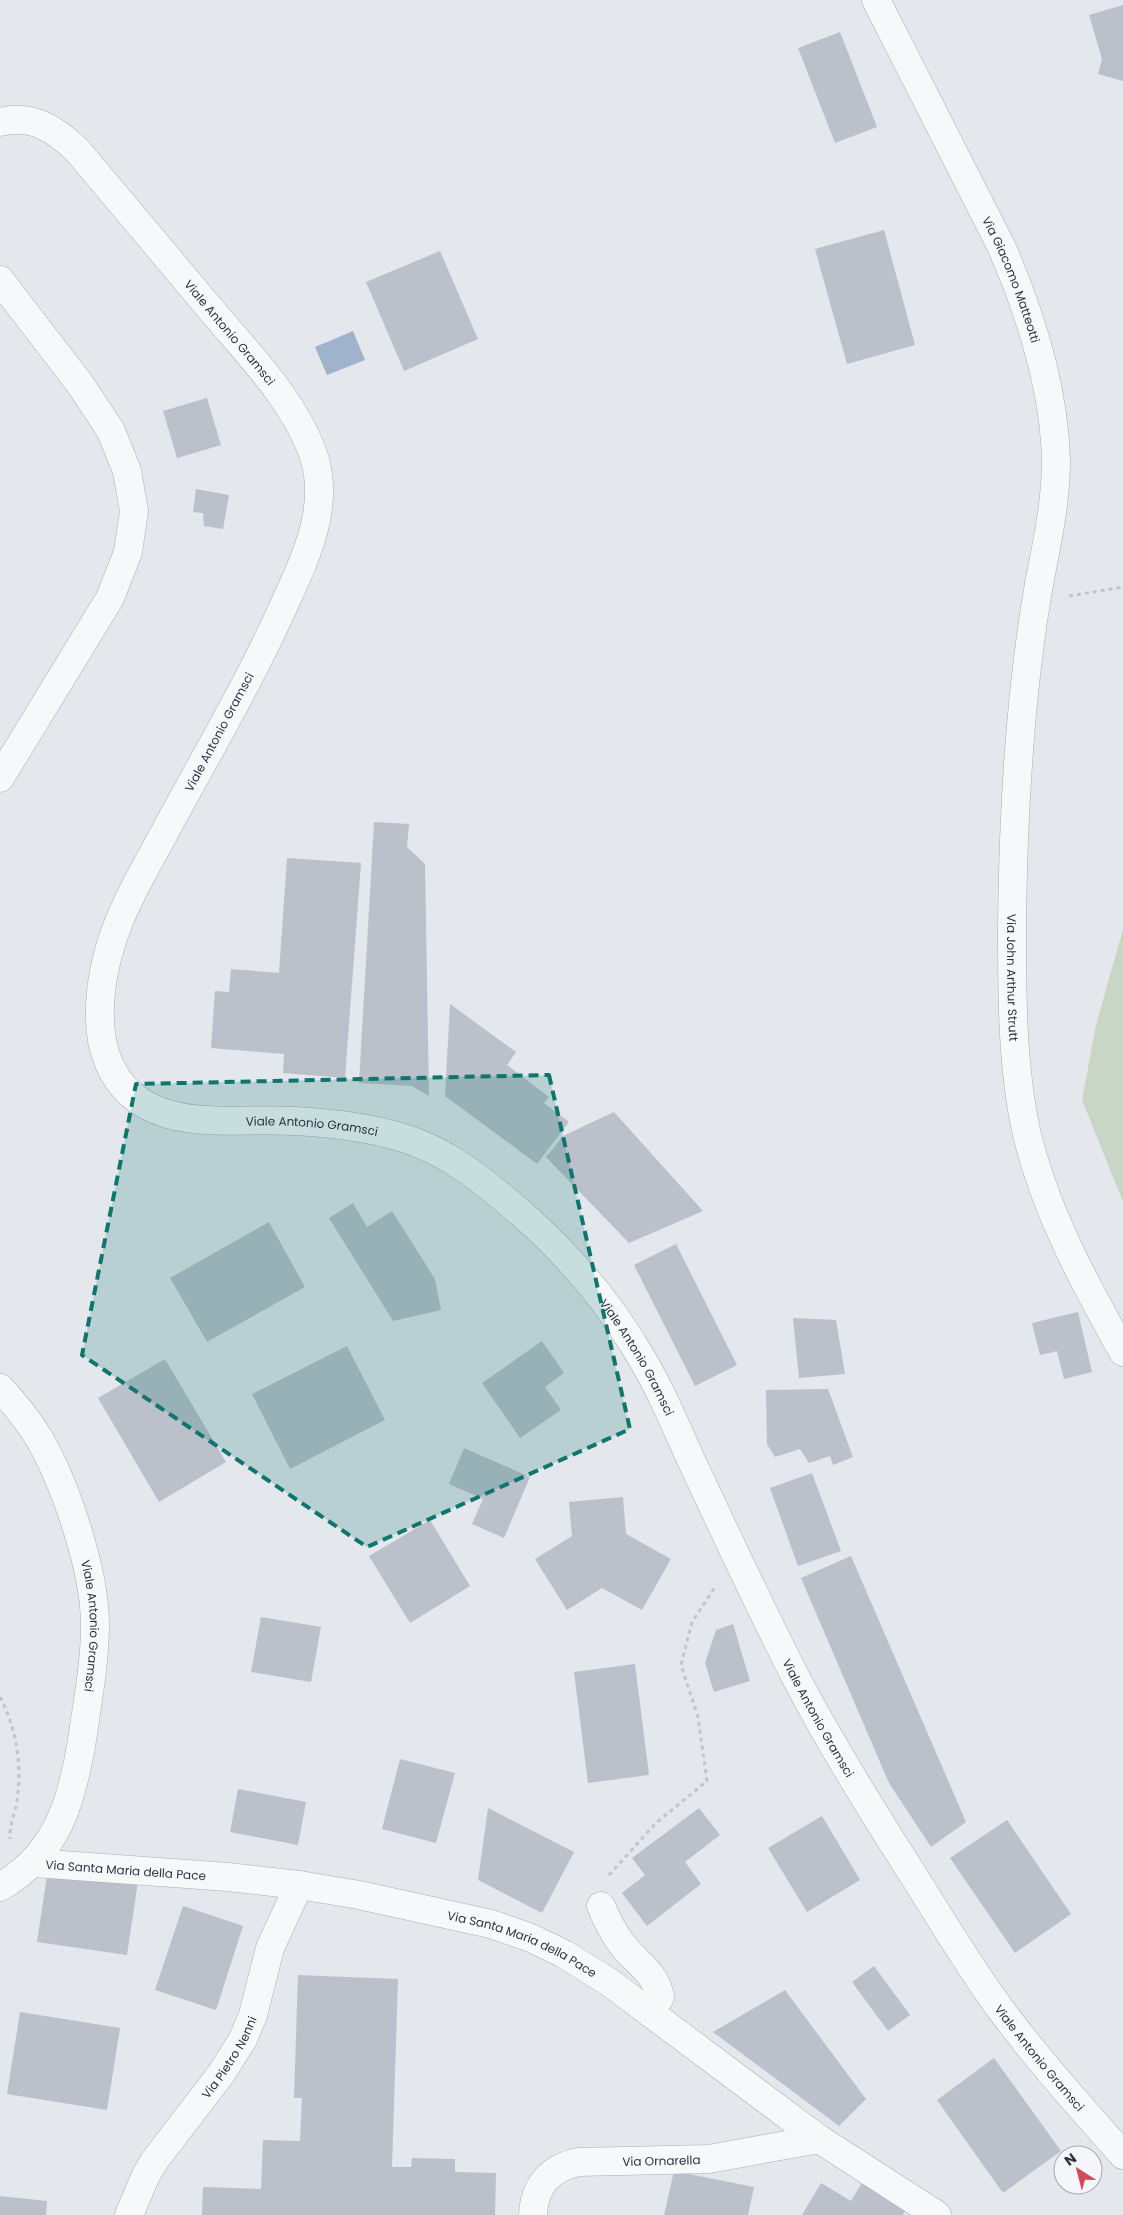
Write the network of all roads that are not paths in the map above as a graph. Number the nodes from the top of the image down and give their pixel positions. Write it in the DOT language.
graph roads {
  1 [pos="876,0"];
  2 [pos="0,122"];
  3 [pos="0,280"];
  4 [pos="1037,593"];
  5 [pos="0,778"];
  6 [pos="1123,1352"];
  7 [pos="0,1388"];
  8 [pos="34,1862"];
  9 [pos="299,1885"];
  10 [pos="0,1887"];
  11 [pos="601,1906"];
  12 [pos="650,2013"];
  13 [pos="818,2139"];
  14 [pos="1123,2155"];
  15 [pos="129,2215"];
  16 [pos="533,2215"];
  17 [pos="936,2215"];
  1 -- 4 [label="street, Via Giacomo Matteotti"];
  2 -- 14 [label="street, Viale Antonio Gramsci"];
  3 -- 5 [label="street"];
  4 -- 6 [label="street, Via John Arthur Strutt"];
  7 -- 8 [label="street, Viale Antonio Gramsci"];
  8 -- 9 [label="street, Via Santa Maria della Pace"];
  8 -- 10 [label="street, Viale Antonio Gramsci"];
  9 -- 12 [label="street, Via Santa Maria della Pace"];
  9 -- 15 [label="street, Via Pietro Nenni"];
  11 -- 12 [label="street"];
  12 -- 13 [label="street, Via Santa Maria della Pace"];
  13 -- 16 [label="street, Via Ornarella"];
  13 -- 17 [label="street, Via Santa Maria della Pace"];
}
